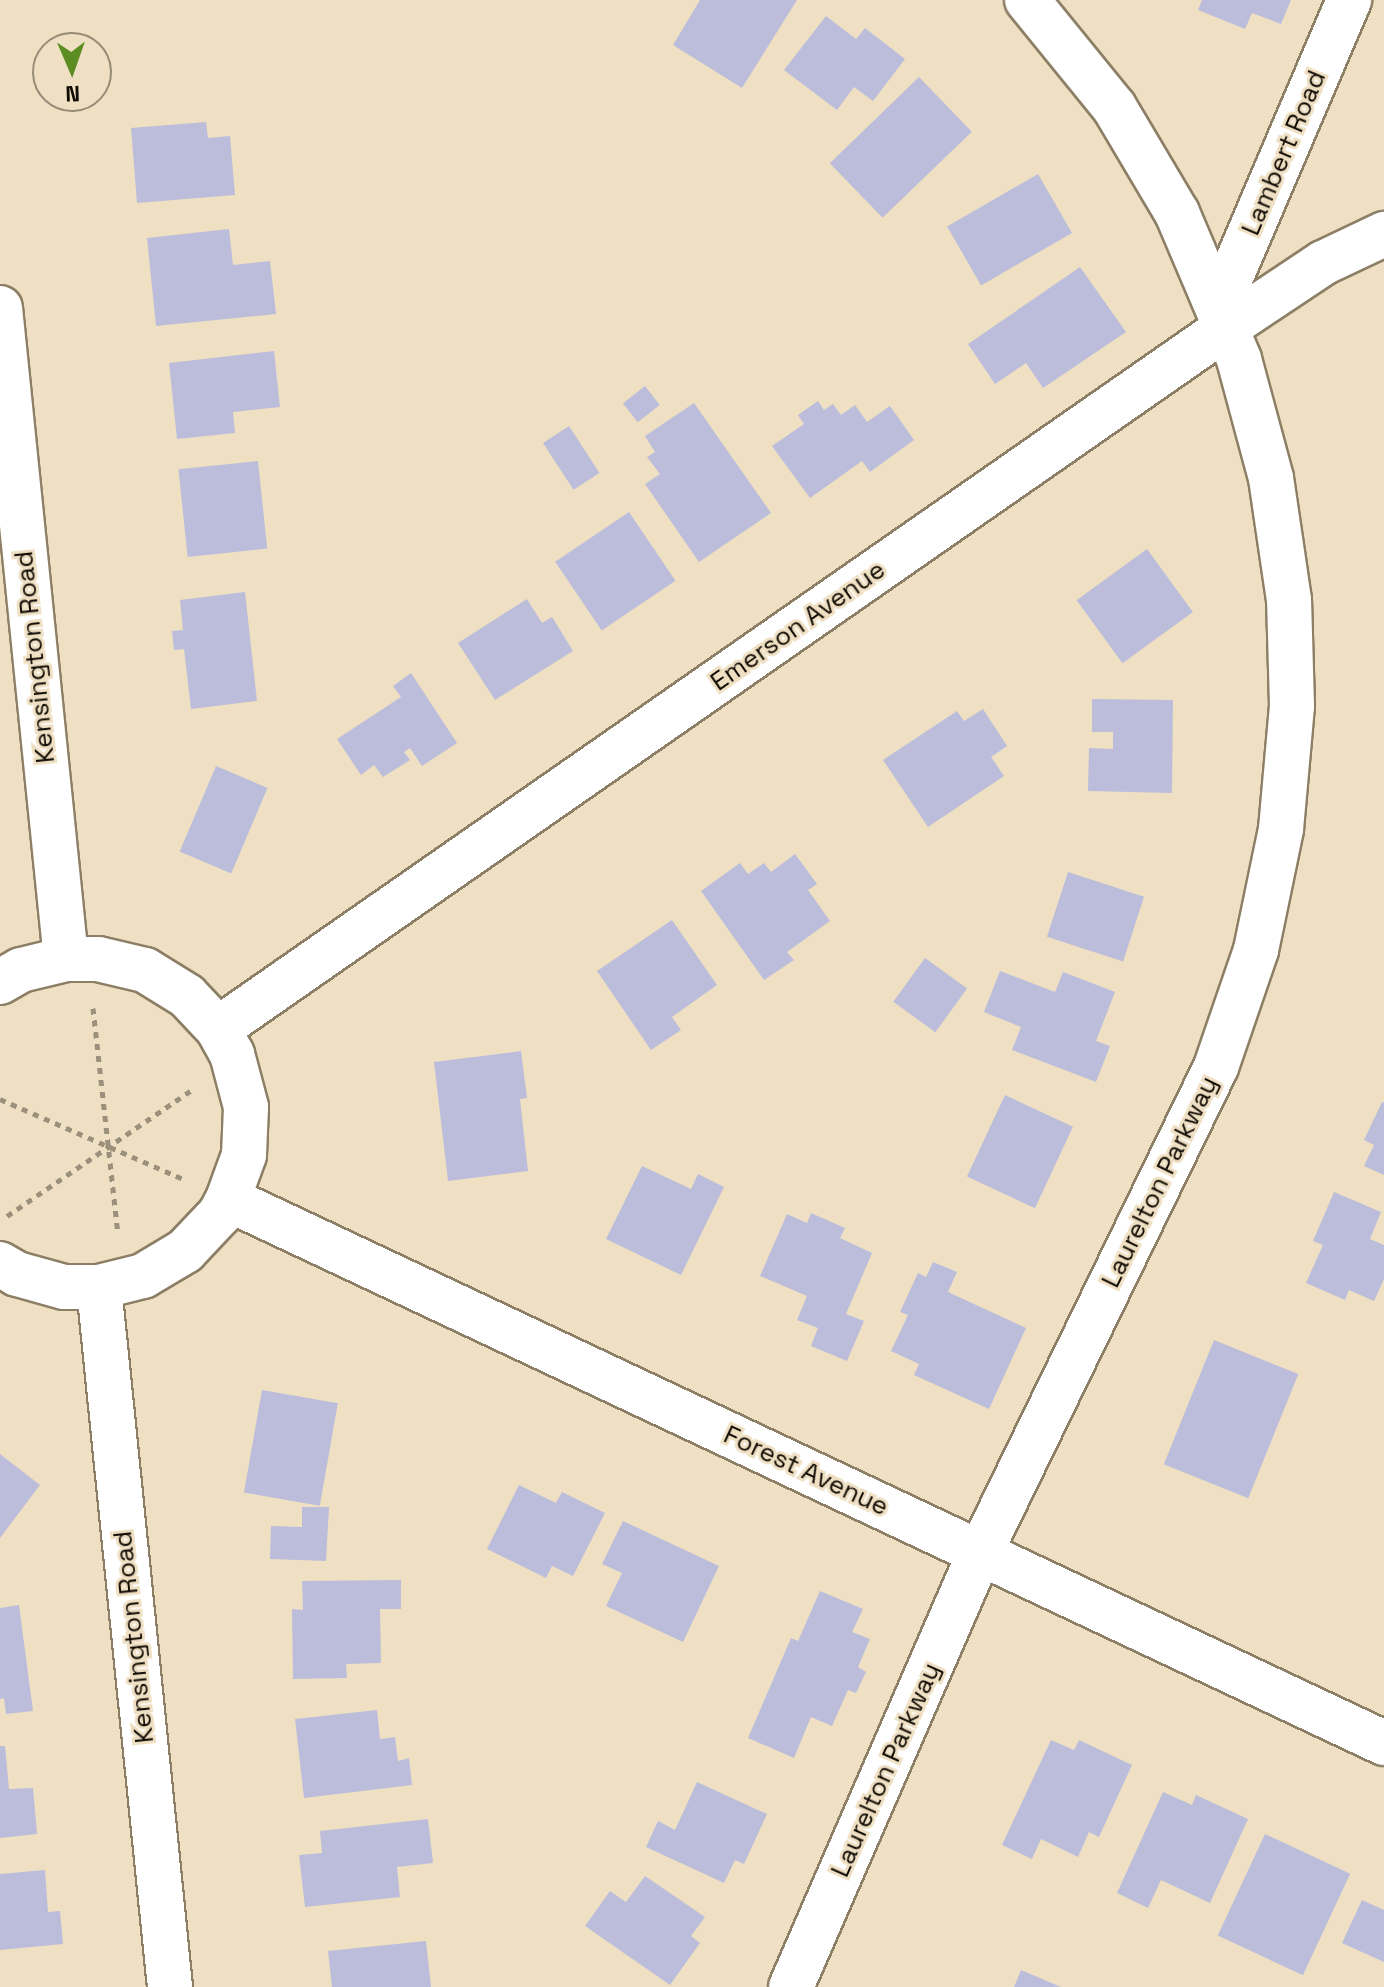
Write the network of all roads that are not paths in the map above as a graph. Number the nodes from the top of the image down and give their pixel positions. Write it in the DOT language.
graph roads {
  1 [pos="1027,0"];
  2 [pos="1349,0"];
  3 [pos="1384,234"];
  4 [pos="0,308"];
  5 [pos="1223,316"];
  6 [pos="77,959"];
  7 [pos="0,982"];
  8 [pos="226,1045"];
  9 [pos="228,1199"];
  10 [pos="0,1264"];
  11 [pos="111,1284"];
  12 [pos="980,1553"];
  13 [pos="1384,1743"];
  14 [pos="170,1987"];
  15 [pos="791,1987"];
  1 -- 5 [label="street, Laurelton Parkway"];
  2 -- 5 [label="street, Lambert Road"];
  3 -- 5 [label="street, Emerson Avenue"];
  4 -- 6 [label="street, Kensington Road"];
  5 -- 8 [label="street, Emerson Avenue"];
  5 -- 12 [label="street, Laurelton Parkway"];
  6 -- 7 [label="street"];
  6 -- 8 [label="street"];
  8 -- 9 [label="street"];
  9 -- 11 [label="street"];
  9 -- 12 [label="street, Forest Avenue"];
  10 -- 11 [label="street"];
  11 -- 14 [label="street, Kensington Road"];
  12 -- 13 [label="street, Forest Avenue"];
  12 -- 15 [label="street, Laurelton Parkway"];
}
